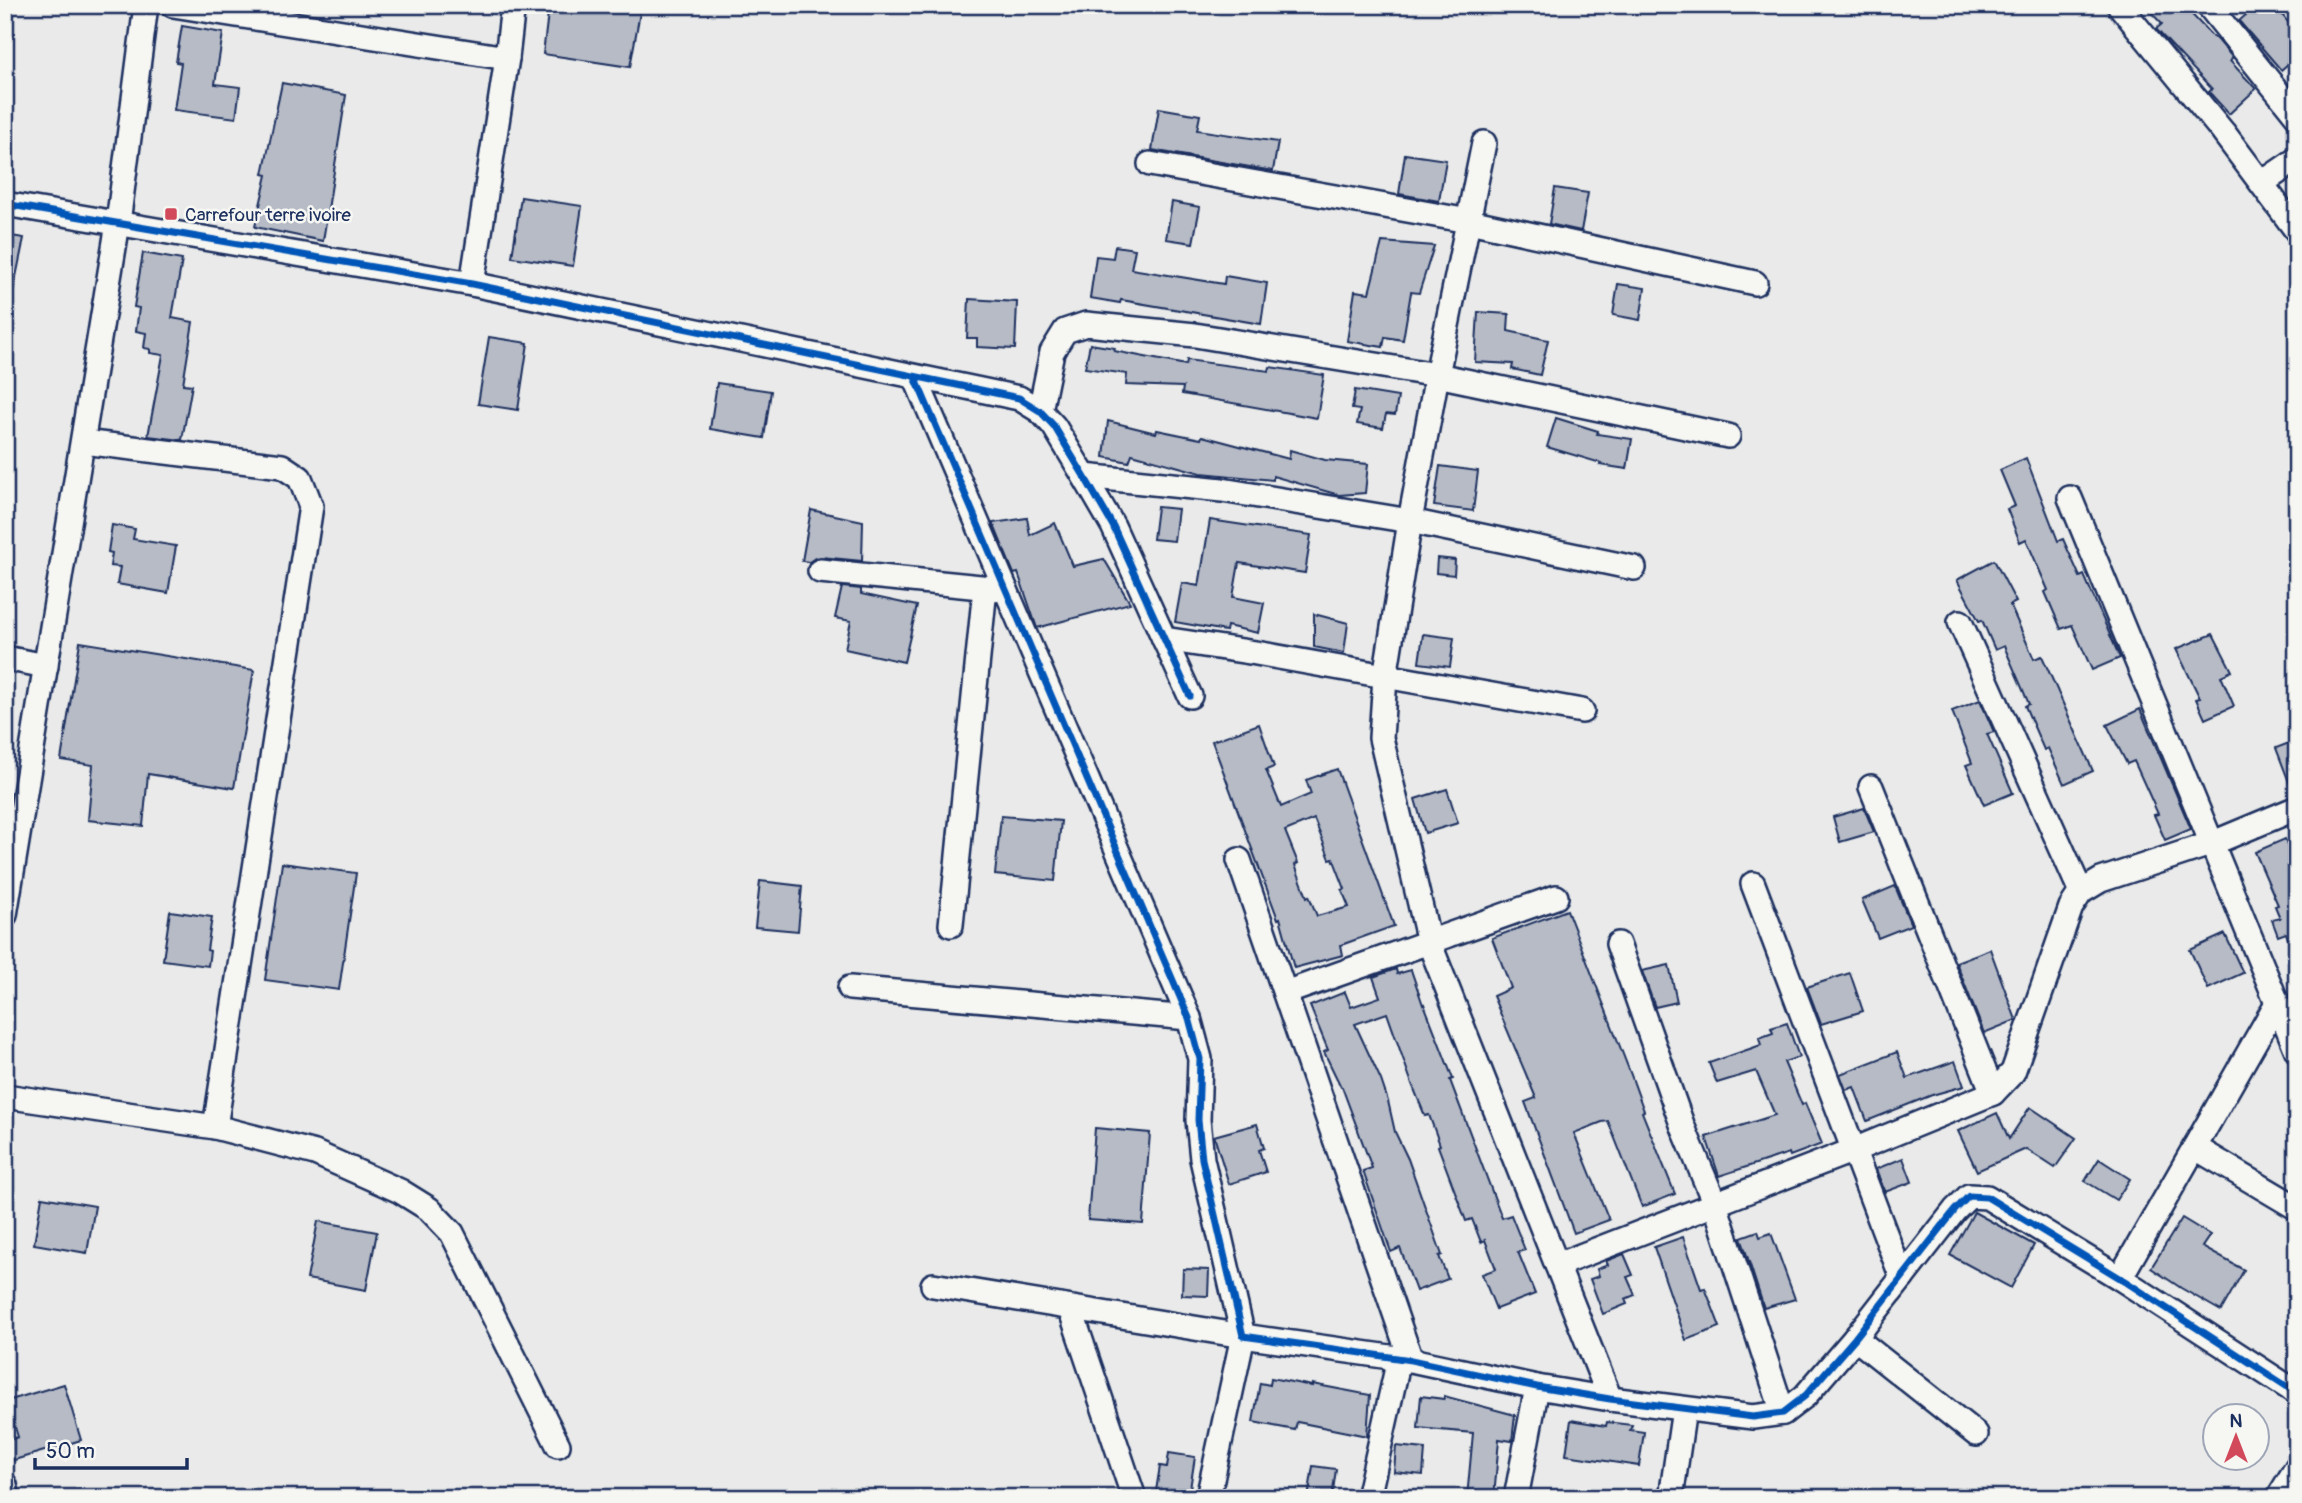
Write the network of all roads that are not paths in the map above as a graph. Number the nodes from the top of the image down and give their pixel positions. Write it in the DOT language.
graph roads {
  1 [pos="146,5"];
  2 [pos="173,5"];
  3 [pos="513,5"];
  4 [pos="2119,5"];
  5 [pos="2208,5"];
  6 [pos="508,58"];
  7 [pos="2297,116"];
  8 [pos="1484,143"];
  9 [pos="2297,159"];
  10 [pos="1150,164"];
  11 [pos="2262,183"];
  12 [pos="5,204"];
  13 [pos="1469,221"];
  14 [pos="118,223"];
  15 [pos="2297,231"];
  16 [pos="1755,283"];
  17 [pos="472,284"];
  18 [pos="1437,375"];
  19 [pos="915,377"];
  20 [pos="1040,411"];
  21 [pos="1728,436"];
  22 [pos="83,442"];
  23 [pos="1084,476"];
  24 [pos="2070,498"];
  25 [pos="1410,521"];
  26 [pos="1634,568"];
  27 [pos="820,571"];
  28 [pos="996,589"];
  29 [pos="1959,622"];
  30 [pos="1164,639"];
  31 [pos="5,658"];
  32 [pos="46,666"];
  33 [pos="1385,677"];
  34 [pos="1190,696"];
  35 [pos="1582,710"];
  36 [pos="1871,787"];
  37 [pos="2297,808"];
  38 [pos="2213,843"];
  39 [pos="1239,860"];
  40 [pos="1753,884"];
  41 [pos="2081,892"];
  42 [pos="1556,897"];
  43 [pos="5,915"];
  44 [pos="951,925"];
  45 [pos="1429,942"];
  46 [pos="1618,944"];
  47 [pos="850,988"];
  48 [pos="1285,993"];
  49 [pos="2277,1003"];
  50 [pos="1189,1018"];
  51 [pos="2297,1051"];
  52 [pos="1993,1093"];
  53 [pos="5,1096"];
  54 [pos="215,1127"];
  55 [pos="2196,1148"];
  56 [pos="1854,1150"];
  57 [pos="1714,1204"];
  58 [pos="2297,1208"];
  59 [pos="1557,1265"];
  60 [pos="1902,1278"];
  61 [pos="2120,1278"];
  62 [pos="933,1285"];
  63 [pos="1070,1308"];
  64 [pos="1243,1336"];
  65 [pos="1855,1338"];
  66 [pos="1405,1359"];
  67 [pos="1537,1387"];
  68 [pos="2297,1393"];
  69 [pos="1610,1399"];
  70 [pos="1684,1409"];
  71 [pos="1783,1413"];
  72 [pos="1976,1434"];
  73 [pos="558,1445"];
  74 [pos="2297,1467"];
  75 [pos="5,1485"];
  76 [pos="8,1498"];
  77 [pos="1135,1498"];
  78 [pos="1208,1498"];
  79 [pos="1368,1498"];
  80 [pos="1516,1498"];
  81 [pos="1671,1498"];
  82 [pos="2278,1498"];
  1 -- 14 [label="street"];
  2 -- 6 [label="street"];
  3 -- 6 [label="street"];
  4 -- 11 [label="street"];
  5 -- 7 [label="street"];
  6 -- 17 [label="street"];
  8 -- 13 [label="street"];
  9 -- 11 [label="street"];
  10 -- 13 [label="street"];
  11 -- 15 [label="street"];
  12 -- 14 [label="street"];
  13 -- 16 [label="street"];
  13 -- 18 [label="street"];
  14 -- 17 [label="street"];
  14 -- 22 [label="street"];
  17 -- 19 [label="street"];
  18 -- 20 [label="street"];
  18 -- 21 [label="street"];
  18 -- 25 [label="street"];
  19 -- 20 [label="street"];
  19 -- 28 [label="street"];
  20 -- 23 [label="street"];
  22 -- 32 [label="street"];
  22 -- 54 [label="street"];
  23 -- 25 [label="street"];
  23 -- 30 [label="street"];
  24 -- 38 [label="street"];
  25 -- 26 [label="street"];
  25 -- 33 [label="street"];
  27 -- 28 [label="street"];
  28 -- 44 [label="street"];
  28 -- 50 [label="street"];
  29 -- 41 [label="street"];
  30 -- 33 [label="street"];
  30 -- 34 [label="street"];
  31 -- 32 [label="street"];
  32 -- 43 [label="street"];
  33 -- 35 [label="street"];
  33 -- 45 [label="street"];
  36 -- 52 [label="street"];
  37 -- 38 [label="street"];
  38 -- 41 [label="street"];
  38 -- 49 [label="street"];
  39 -- 48 [label="street"];
  40 -- 56 [label="street"];
  41 -- 52 [label="street"];
  42 -- 45 [label="street"];
  45 -- 48 [label="street"];
  45 -- 59 [label="street"];
  46 -- 57 [label="street"];
  47 -- 50 [label="street"];
  48 -- 66 [label="street"];
  49 -- 51 [label="street"];
  49 -- 55 [label="street"];
  50 -- 64 [label="street"];
  52 -- 56 [label="street"];
  53 -- 54 [label="street"];
  54 -- 73 [label="street"];
  55 -- 58 [label="street"];
  55 -- 61 [label="street"];
  56 -- 57 [label="street"];
  56 -- 60 [label="street"];
  57 -- 59 [label="street"];
  57 -- 71 [label="street"];
  59 -- 69 [label="street"];
  60 -- 61 [label="street"];
  60 -- 65 [label="street"];
  61 -- 68 [label="street"];
  62 -- 63 [label="street"];
  63 -- 64 [label="street"];
  63 -- 77 [label="street"];
  64 -- 66 [label="street"];
  64 -- 78 [label="street"];
  65 -- 71 [label="street"];
  65 -- 72 [label="street"];
  66 -- 67 [label="street"];
  66 -- 79 [label="street"];
  67 -- 69 [label="street"];
  67 -- 80 [label="street"];
  69 -- 70 [label="street"];
  70 -- 71 [label="street"];
  70 -- 81 [label="street"];
  74 -- 82 [label="street"];
  75 -- 76 [label="street"];
}
